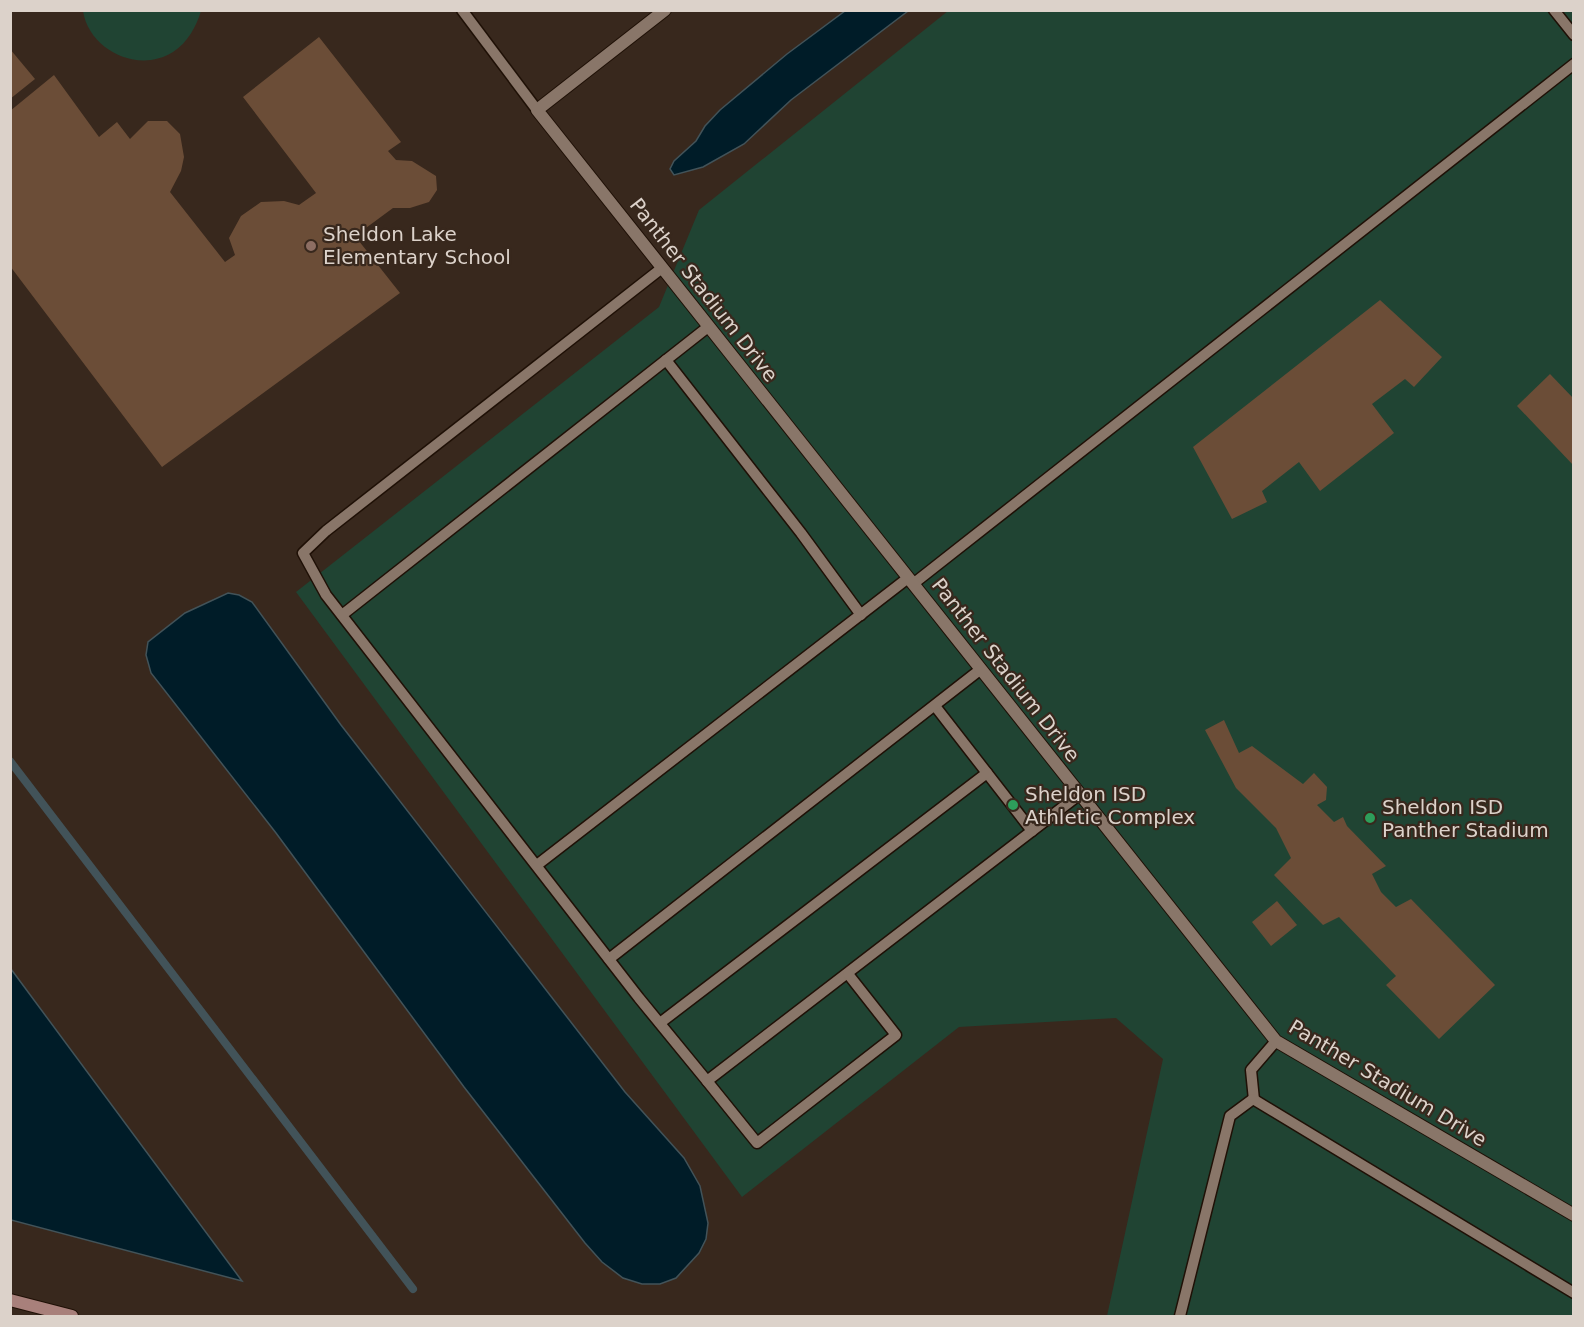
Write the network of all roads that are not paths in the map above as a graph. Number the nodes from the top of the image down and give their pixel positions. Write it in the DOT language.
graph roads {
  1 [pos="462,10"];
  2 [pos="665,10"];
  3 [pos="1554,10"];
  4 [pos="1574,35"];
  5 [pos="1574,64"];
  6 [pos="537,110"];
  7 [pos="662,268"];
  8 [pos="708,327"];
  9 [pos="666,360"];
  10 [pos="911,581"];
  11 [pos="342,615"];
  12 [pos="861,615"];
  13 [pos="981,669"];
  14 [pos="935,706"];
  15 [pos="987,773"];
  16 [pos="1080,794"];
  17 [pos="1032,831"];
  18 [pos="537,866"];
  19 [pos="609,959"];
  20 [pos="848,974"];
  21 [pos="660,1023"];
  22 [pos="1276,1041"];
  23 [pos="707,1081"];
  24 [pos="1254,1100"];
  25 [pos="1574,1215"];
  26 [pos="1574,1293"];
  27 [pos="10,1300"];
  28 [pos="72,1317"];
  29 [pos="1180,1317"];
  1 -- 6 [label="lane"];
  2 -- 6 [label="street"];
  3 -- 4 [label="lane"];
  5 -- 10 [label="lane"];
  6 -- 7 [label="street, Panther Stadium Drive"];
  7 -- 8 [label="street, Panther Stadium Drive"];
  7 -- 11 [label="lane"];
  8 -- 9 [label="lane"];
  8 -- 10 [label="street, Panther Stadium Drive"];
  9 -- 11 [label="lane"];
  9 -- 12 [label="lane"];
  10 -- 12 [label="lane"];
  10 -- 13 [label="street, Panther Stadium Drive"];
  11 -- 18 [label="lane"];
  12 -- 18 [label="lane"];
  13 -- 14 [label="lane"];
  13 -- 16 [label="street, Panther Stadium Drive"];
  14 -- 15 [label="lane"];
  14 -- 19 [label="lane"];
  15 -- 17 [label="lane"];
  15 -- 21 [label="lane"];
  16 -- 17 [label="lane"];
  16 -- 22 [label="street, Panther Stadium Drive"];
  17 -- 20 [label="lane"];
  18 -- 19 [label="lane"];
  19 -- 21 [label="lane"];
  20 -- 23 [label="lane"];
  20 -- 23 [label="lane"];
  21 -- 23 [label="lane"];
  22 -- 24 [label="lane"];
  22 -- 25 [label="street, Panther Stadium Drive"];
  24 -- 26 [label="lane"];
  24 -- 29 [label="lane"];
  27 -- 28 [label="main road"];
}
